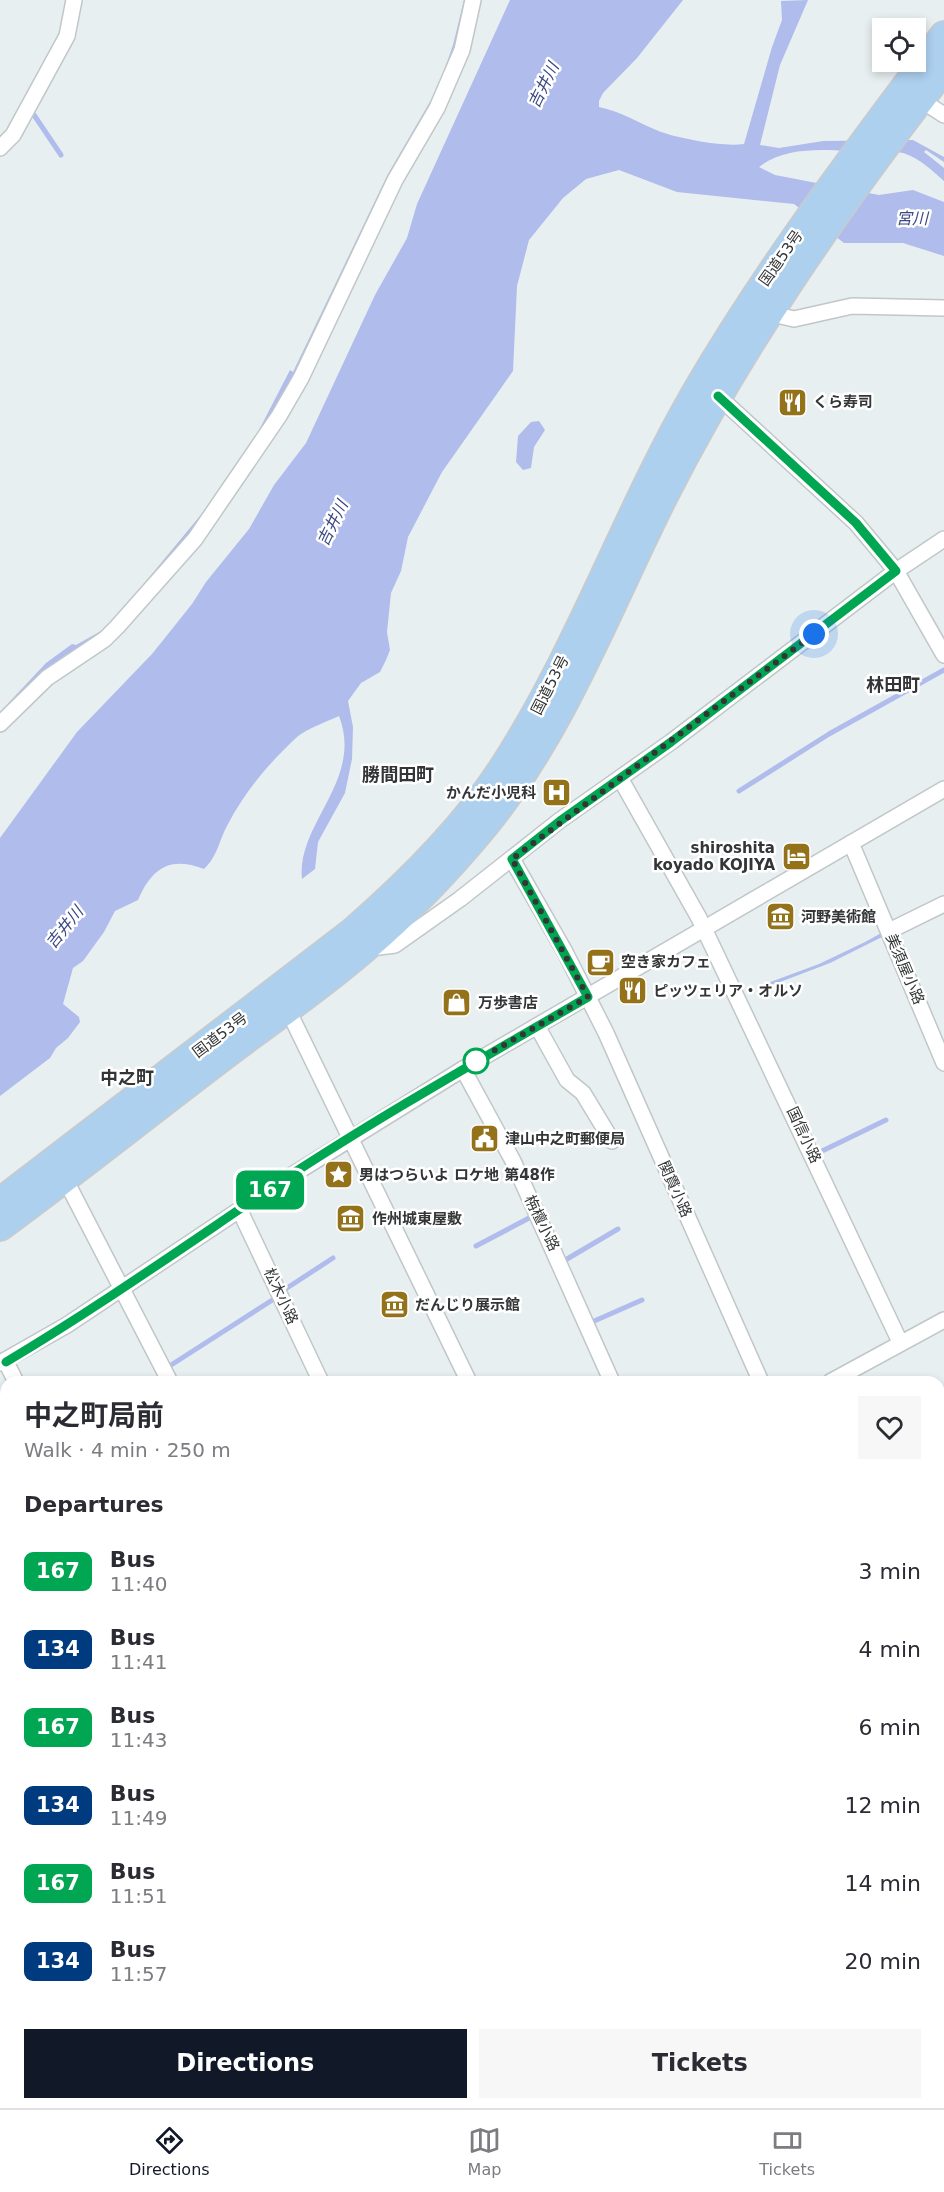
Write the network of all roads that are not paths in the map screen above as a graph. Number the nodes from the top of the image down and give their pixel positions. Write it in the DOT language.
graph roads {
  1 [pos="74,0"];
  2 [pos="473,0"];
  3 [pos="944,35"];
  4 [pos="944,69"];
  5 [pos="907,100"];
  6 [pos="944,115"];
  7 [pos="0,148"];
  8 [pos="944,308"];
  9 [pos="759,309"];
  10 [pos="718,396"];
  11 [pos="944,539"];
  12 [pos="896,571"];
  13 [pos="944,655"];
  14 [pos="0,724"];
  15 [pos="620,778"];
  16 [pos="944,789"];
  17 [pos="851,843"];
  18 [pos="512,859"];
  19 [pos="944,904"];
  20 [pos="704,930"];
  21 [pos="889,931"];
  22 [pos="365,949"];
  23 [pos="588,997"];
  24 [pos="287,1008"];
  25 [pos="537,1026"];
  26 [pos="944,1063"];
  27 [pos="463,1069"];
  28 [pos="352,1138"];
  29 [pos="612,1142"];
  30 [pos="65,1179"];
  31 [pos="0,1202"];
  32 [pos="240,1211"];
  33 [pos="0,1227"];
  34 [pos="123,1288"];
  35 [pos="944,1320"];
  36 [pos="900,1342"];
  37 [pos="3,1362"];
  38 [pos="12,1376"];
  39 [pos="167,1376"];
  40 [pos="318,1376"];
  41 [pos="467,1376"];
  42 [pos="609,1376"];
  43 [pos="758,1376"];
  44 [pos="840,1376"];
  1 -- 7 [label="street"];
  2 -- 14 [label="street"];
  3 -- 5 [label="highway, 国道53号"];
  4 -- 5 [label="highway, 国道53号"];
  5 -- 6 [label="street"];
  5 -- 9 [label="highway, 国道53号"];
  8 -- 9 [label="street"];
  9 -- 10 [label="highway, 国道53号"];
  9 -- 31 [label="highway, 国道53号"];
  10 -- 12 [label="street"];
  10 -- 22 [label="highway, 国道53号"];
  11 -- 12 [label="street"];
  12 -- 13 [label="street"];
  12 -- 15 [label="street"];
  15 -- 18 [label="street"];
  15 -- 20 [label="street, 国信小路"];
  16 -- 17 [label="street"];
  17 -- 20 [label="street"];
  17 -- 21 [label="street, 美須屋小路"];
  18 -- 22 [label="street"];
  18 -- 23 [label="street, 関貫小路"];
  19 -- 21 [label="street"];
  20 -- 23 [label="street"];
  20 -- 36 [label="street, 国信小路"];
  21 -- 26 [label="street, 美須屋小路"];
  22 -- 24 [label="highway, 国道53号"];
  23 -- 25 [label="street"];
  23 -- 43 [label="street, 関貫小路"];
  24 -- 28 [label="street"];
  24 -- 30 [label="highway, 国道53号"];
  25 -- 27 [label="street"];
  25 -- 29 [label="street"];
  27 -- 28 [label="street"];
  27 -- 42 [label="street, 栴檀小路"];
  28 -- 32 [label="street"];
  28 -- 41 [label="street"];
  30 -- 33 [label="highway, 国道53号"];
  30 -- 34 [label="street"];
  32 -- 34 [label="street"];
  32 -- 40 [label="street, 松木小路"];
  34 -- 37 [label="street"];
  34 -- 39 [label="street"];
  35 -- 36 [label="street"];
  36 -- 44 [label="street"];
  37 -- 38 [label="street"];
}
